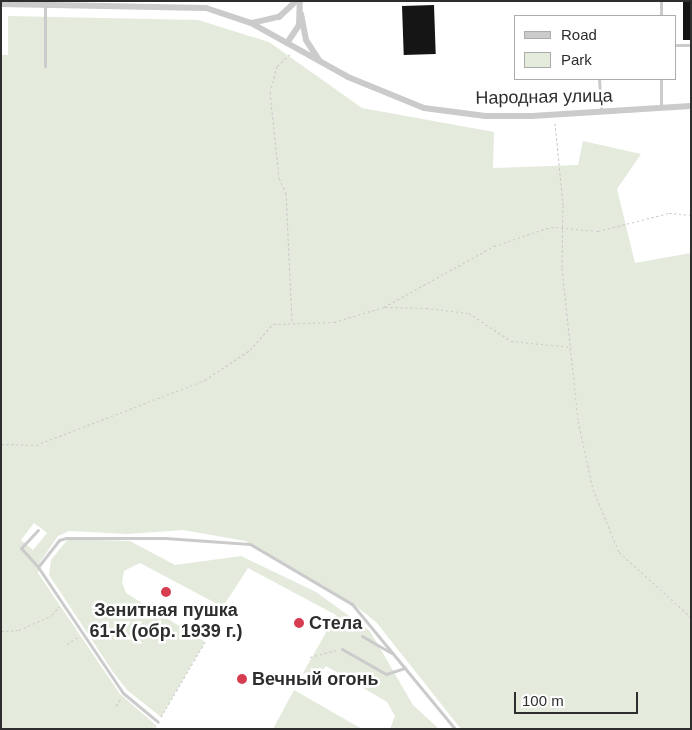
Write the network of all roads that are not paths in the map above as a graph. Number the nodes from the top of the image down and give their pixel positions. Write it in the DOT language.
graph roads {
  1 [pos="296,1"];
  2 [pos="300,1"];
  3 [pos="661,1"];
  4 [pos="47,3"];
  5 [pos="1,4"];
  6 [pos="301,14"];
  7 [pos="661,15"];
  8 [pos="251,23"];
  9 [pos="287,42"];
  10 [pos="677,45"];
  11 [pos="691,45"];
  12 [pos="321,63"];
  13 [pos="45,66"];
  14 [pos="599,80"];
  15 [pos="661,80"];
  16 [pos="691,106"];
  17 [pos="660,109"];
  18 [pos="601,112"];
  19 [pos="38,530"];
  20 [pos="38,567"];
  21 [pos="362,636"];
  22 [pos="342,648"];
  23 [pos="394,655"];
  24 [pos="405,668"];
  25 [pos="158,722"];
  26 [pos="456,729"];
  1 -- 8 [label="street"];
  2 -- 6 [label="street"];
  3 -- 7 [label="lane"];
  4 -- 5 [label="street, Народная улица"];
  4 -- 8 [label="street, Народная улица"];
  4 -- 13 [label="lane"];
  6 -- 9 [label="street"];
  6 -- 12 [label="street"];
  8 -- 9 [label="street, Народная улица"];
  9 -- 12 [label="street, Народная улица"];
  10 -- 11 [label="lane"];
  12 -- 18 [label="street, Народная улица"];
  14 -- 18 [label="lane"];
  15 -- 17 [label="lane"];
  16 -- 17 [label="street, Народная улица"];
  17 -- 18 [label="street, Народная улица"];
  19 -- 20 [label="lane"];
  20 -- 23 [label="lane"];
  20 -- 25 [label="lane"];
  21 -- 23 [label="lane"];
  22 -- 24 [label="lane"];
  23 -- 24 [label="lane"];
  24 -- 26 [label="lane"];
}
